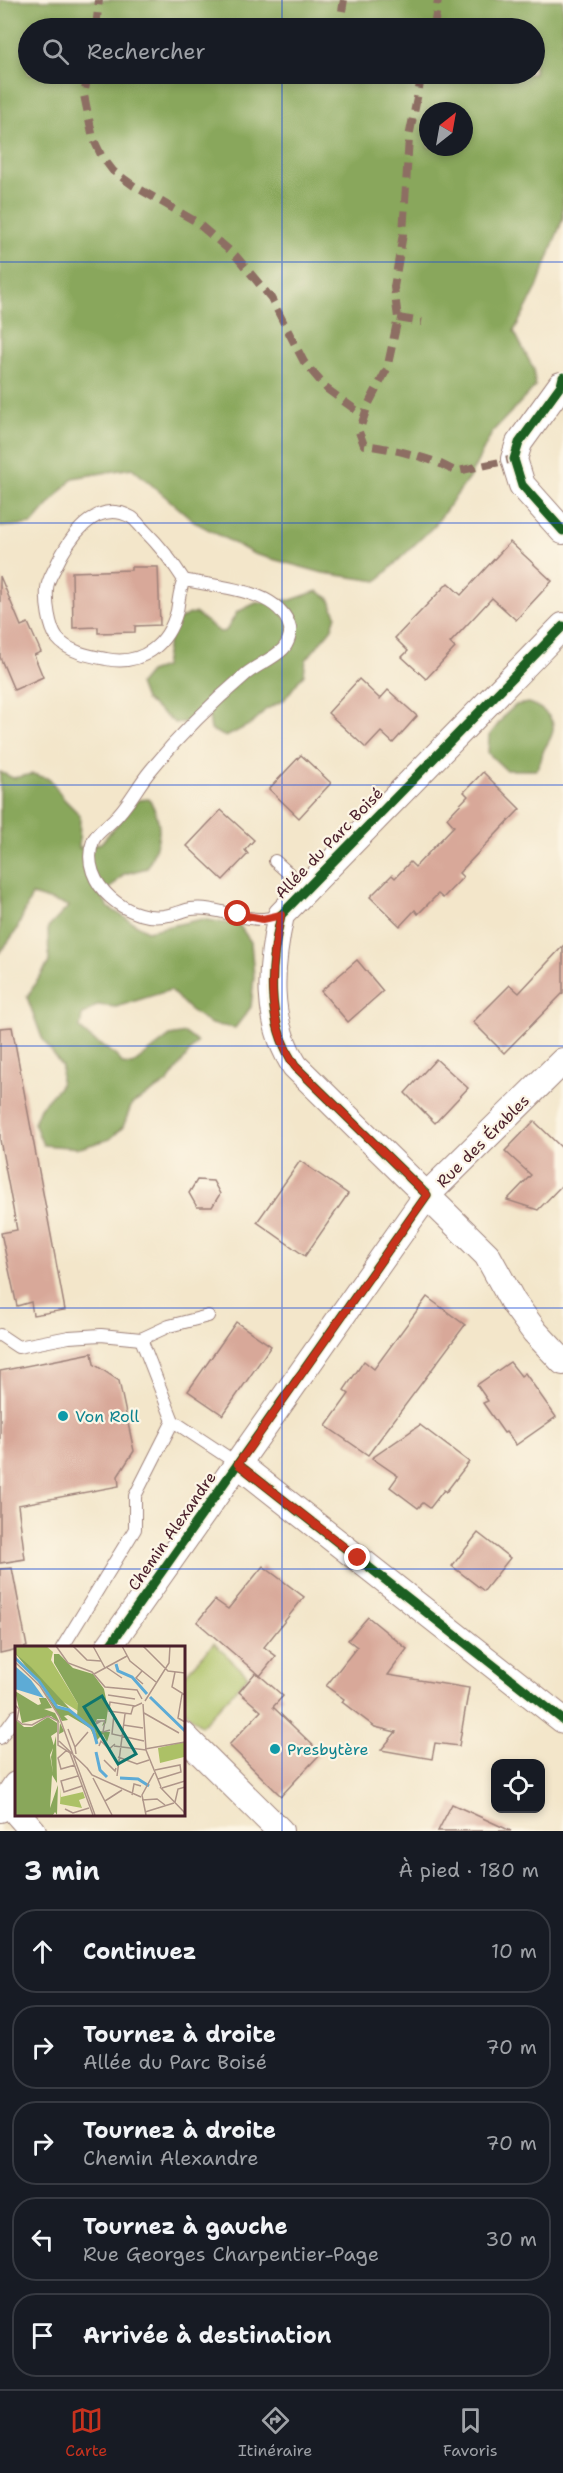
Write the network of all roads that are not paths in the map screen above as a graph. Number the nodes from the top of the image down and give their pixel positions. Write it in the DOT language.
graph roads {
  1 [pos="562,384"];
  2 [pos="563,531"];
  3 [pos="184,580"];
  4 [pos="563,626"];
  5 [pos="275,861"];
  6 [pos="306,889"];
  7 [pos="281,915"];
  8 [pos="563,1061"];
  9 [pos="427,1195"];
  10 [pos="208,1316"];
  11 [pos="0,1335"];
  12 [pos="141,1339"];
  13 [pos="563,1362"];
  14 [pos="173,1421"];
  15 [pos="238,1464"];
  16 [pos="63,1646"];
  17 [pos="109,1646"];
  18 [pos="15,1717"];
  19 [pos="563,1720"];
  20 [pos="184,1736"];
  21 [pos="0,1738"];
  22 [pos="20,1816"];
  23 [pos="33,1831"];
  24 [pos="280,1831"];
  1 -- 2 [label="street"];
  3 -- 3 [label="lane"];
  3 -- 7 [label="lane"];
  4 -- 6 [label="street, Allée du Parc Boisé"];
  5 -- 6 [label="lane"];
  6 -- 7 [label="street, Allée du Parc Boisé"];
  7 -- 9 [label="street, Allée du Parc Boisé"];
  8 -- 9 [label="street, Rue des Érables"];
  9 -- 13 [label="street, Allée du Parc Boisé"];
  9 -- 15 [label="street, Chemin Alexandre"];
  10 -- 12 [label="lane"];
  11 -- 12 [label="lane"];
  12 -- 14 [label="lane"];
  14 -- 15 [label="lane"];
  14 -- 16 [label="lane"];
  15 -- 17 [label="street, Chemin Alexandre"];
  15 -- 19 [label="street"];
  18 -- 21 [label="lane"];
  20 -- 24 [label="street"];
  22 -- 23 [label="street"];
}
